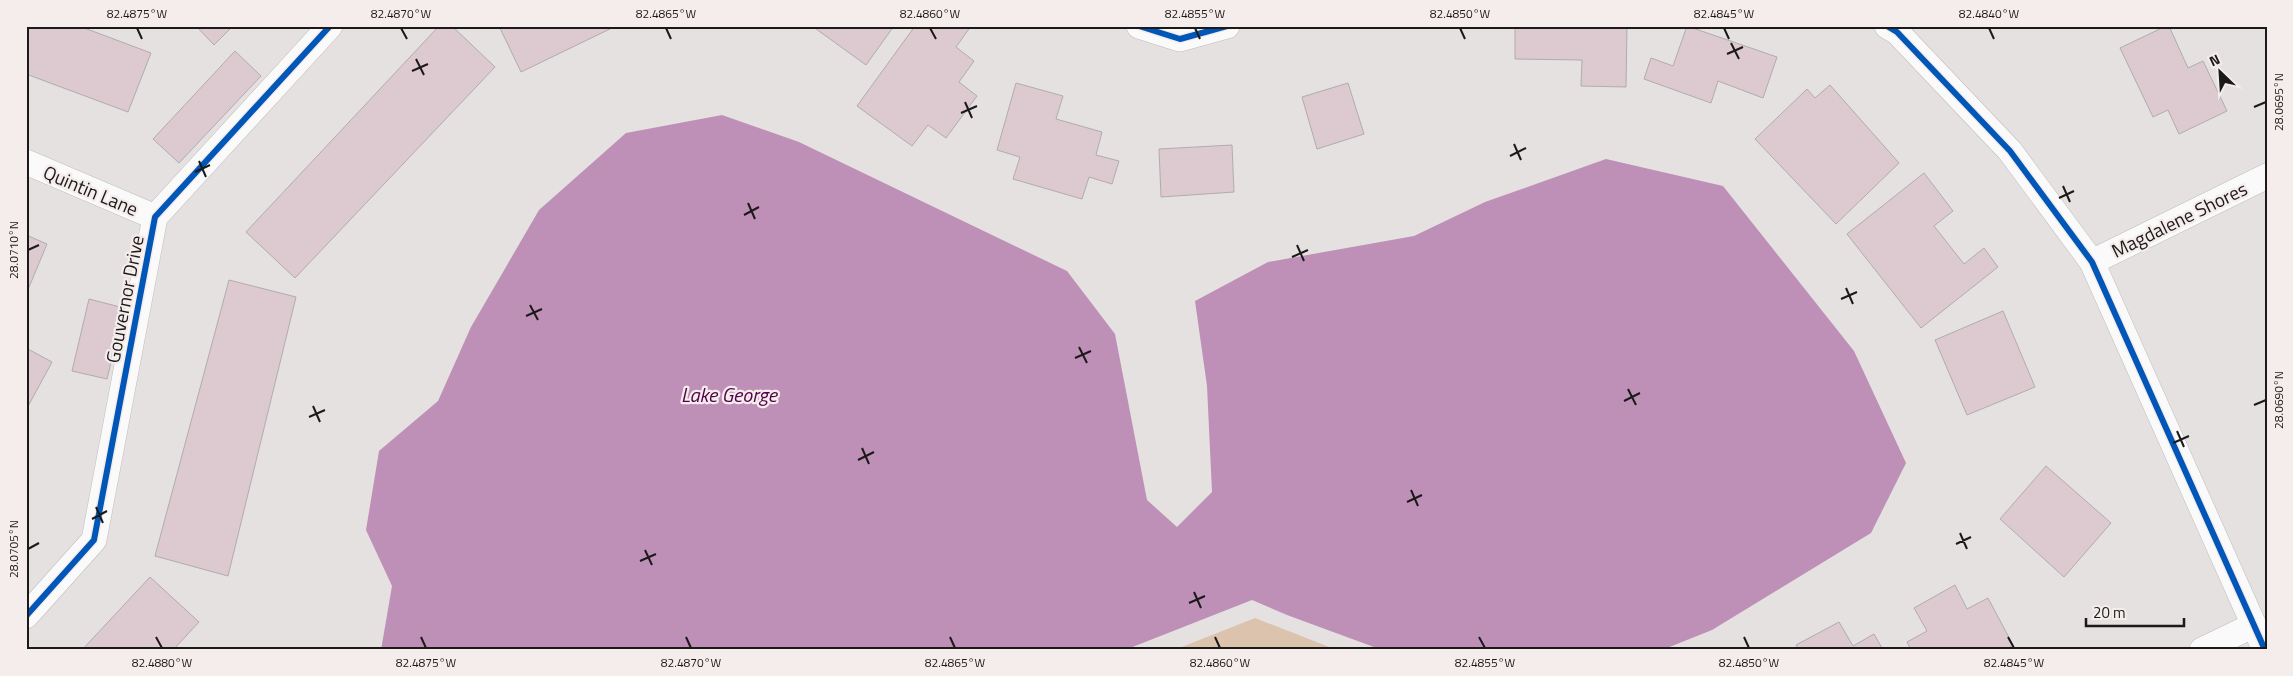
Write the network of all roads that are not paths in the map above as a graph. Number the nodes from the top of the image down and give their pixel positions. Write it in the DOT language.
graph roads {
  1 [pos="330,26"];
  2 [pos="1139,26"];
  3 [pos="1227,26"];
  4 [pos="1887,26"];
  5 [pos="26,162"];
  6 [pos="2267,176"];
  7 [pos="155,217"];
  8 [pos="2092,262"];
  9 [pos="26,616"];
  10 [pos="2254,625"];
  11 [pos="2202,650"];
  12 [pos="2265,650"];
  1 -- 7 [label="street, Gouvernor Drive"];
  2 -- 3 [label="street"];
  4 -- 8 [label="street"];
  5 -- 7 [label="street, Quintin Lane"];
  6 -- 8 [label="street, Magdalene Shores"];
  7 -- 9 [label="street, Gouvernor Drive"];
  8 -- 10 [label="street"];
  10 -- 11 [label="street"];
  10 -- 12 [label="street"];
}
